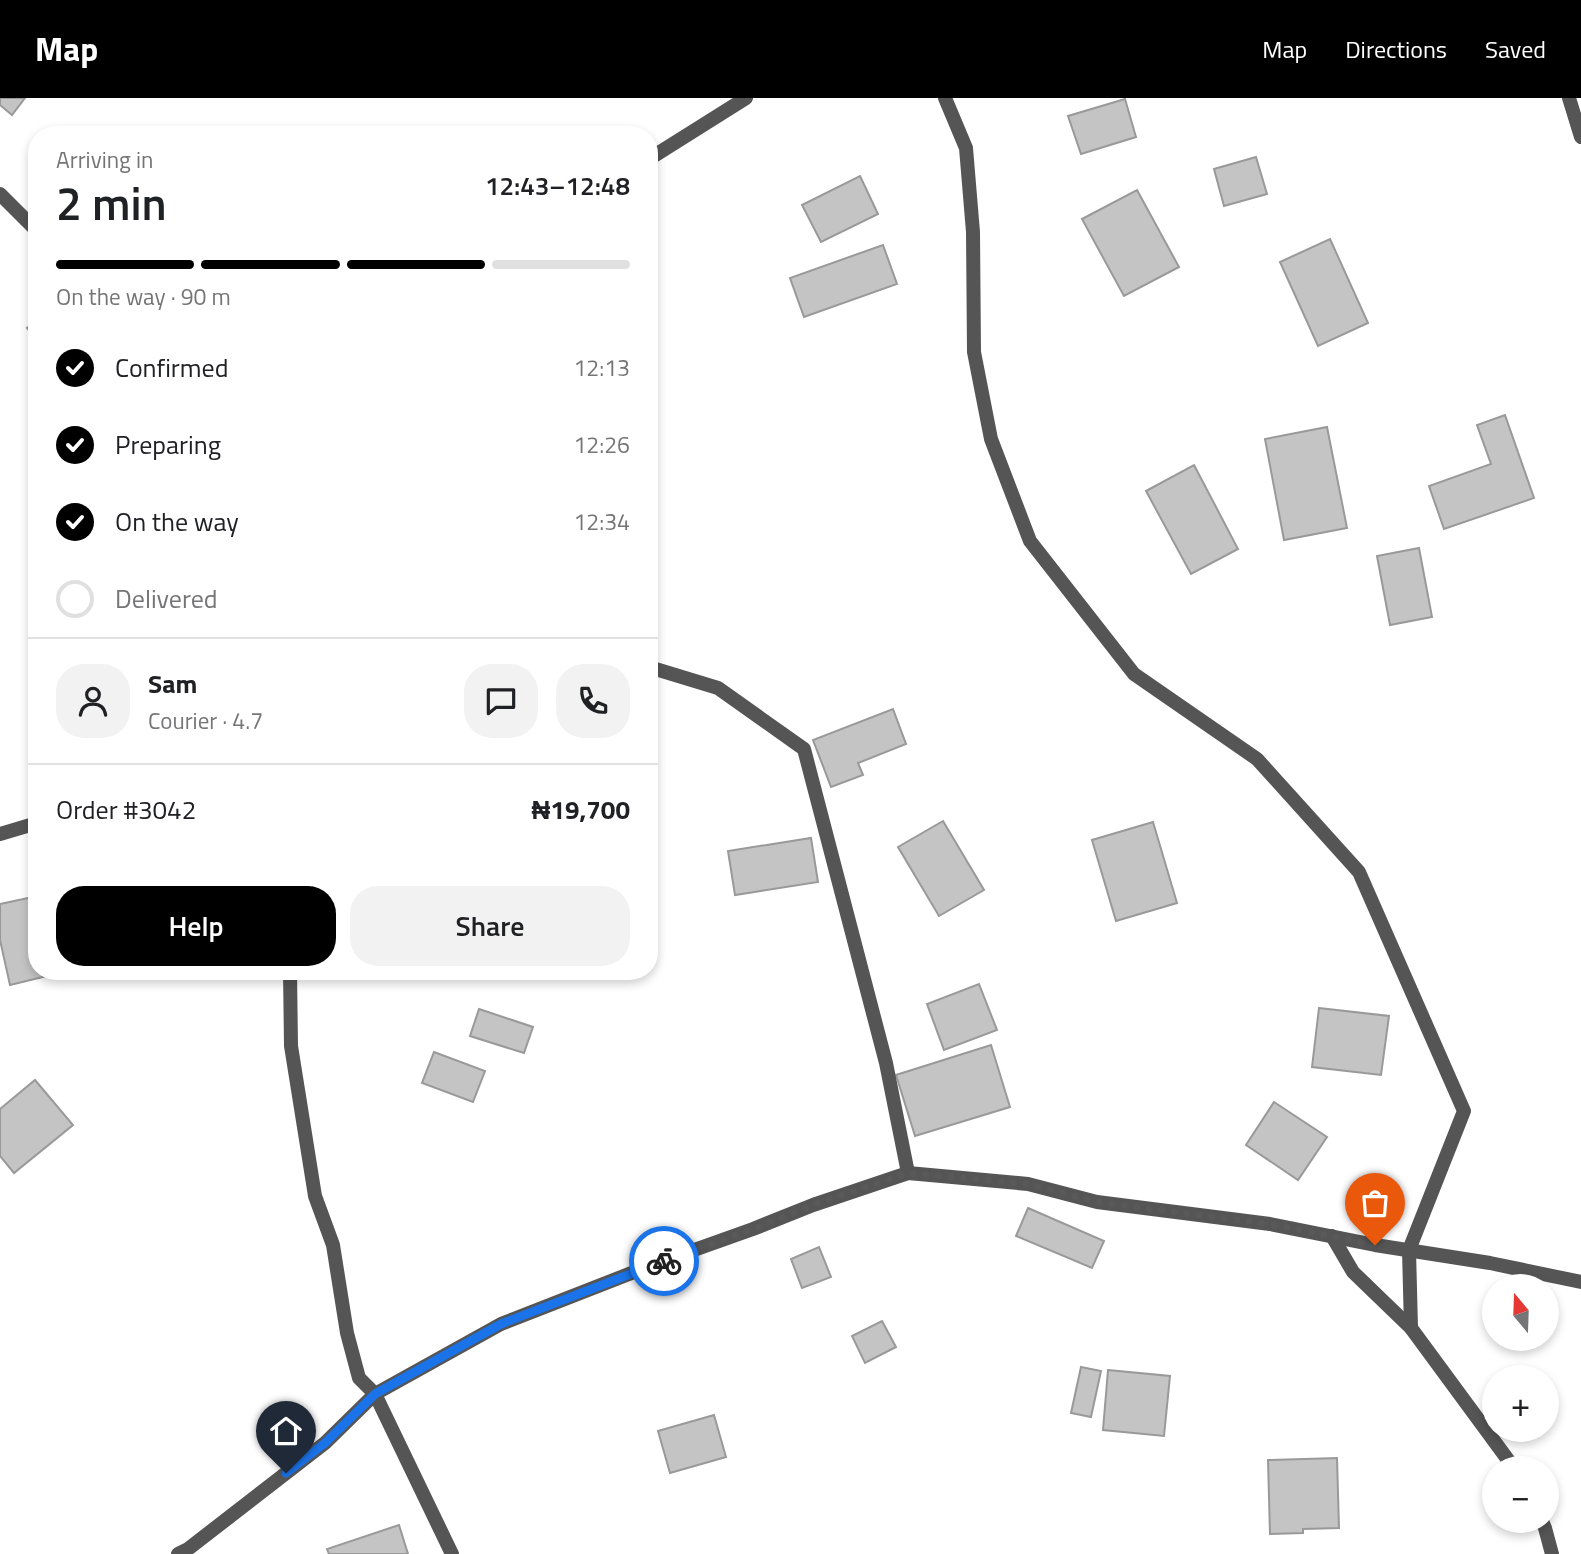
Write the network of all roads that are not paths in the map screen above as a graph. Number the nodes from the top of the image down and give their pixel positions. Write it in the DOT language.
graph roads {
  1 [pos="747,98"];
  2 [pos="945,98"];
  3 [pos="1569,98"];
  4 [pos="1581,137"];
  5 [pos="658,153"];
  6 [pos="0,194"];
  7 [pos="28,222"];
  8 [pos="658,670"];
  9 [pos="28,826"];
  10 [pos="0,834"];
  11 [pos="290,980"];
  12 [pos="908,1173"];
  13 [pos="1332,1236"];
  14 [pos="1409,1250"];
  15 [pos="1581,1282"];
  16 [pos="1411,1328"];
  17 [pos="375,1394"];
  18 [pos="1505,1456"];
  19 [pos="1546,1533"];
  20 [pos="178,1554"];
  21 [pos="452,1554"];
  22 [pos="1552,1554"];
  1 -- 5 [label="street"];
  2 -- 14 [label="street"];
  3 -- 4 [label="street"];
  6 -- 7 [label="street"];
  8 -- 12 [label="street"];
  9 -- 10 [label="street"];
  11 -- 17 [label="street"];
  12 -- 13 [label="street"];
  12 -- 17 [label="street"];
  13 -- 14 [label="street"];
  13 -- 16 [label="street"];
  14 -- 15 [label="street"];
  14 -- 16 [label="street"];
  16 -- 18 [label="street"];
  17 -- 20 [label="street"];
  17 -- 21 [label="street"];
  19 -- 22 [label="street"];
}
